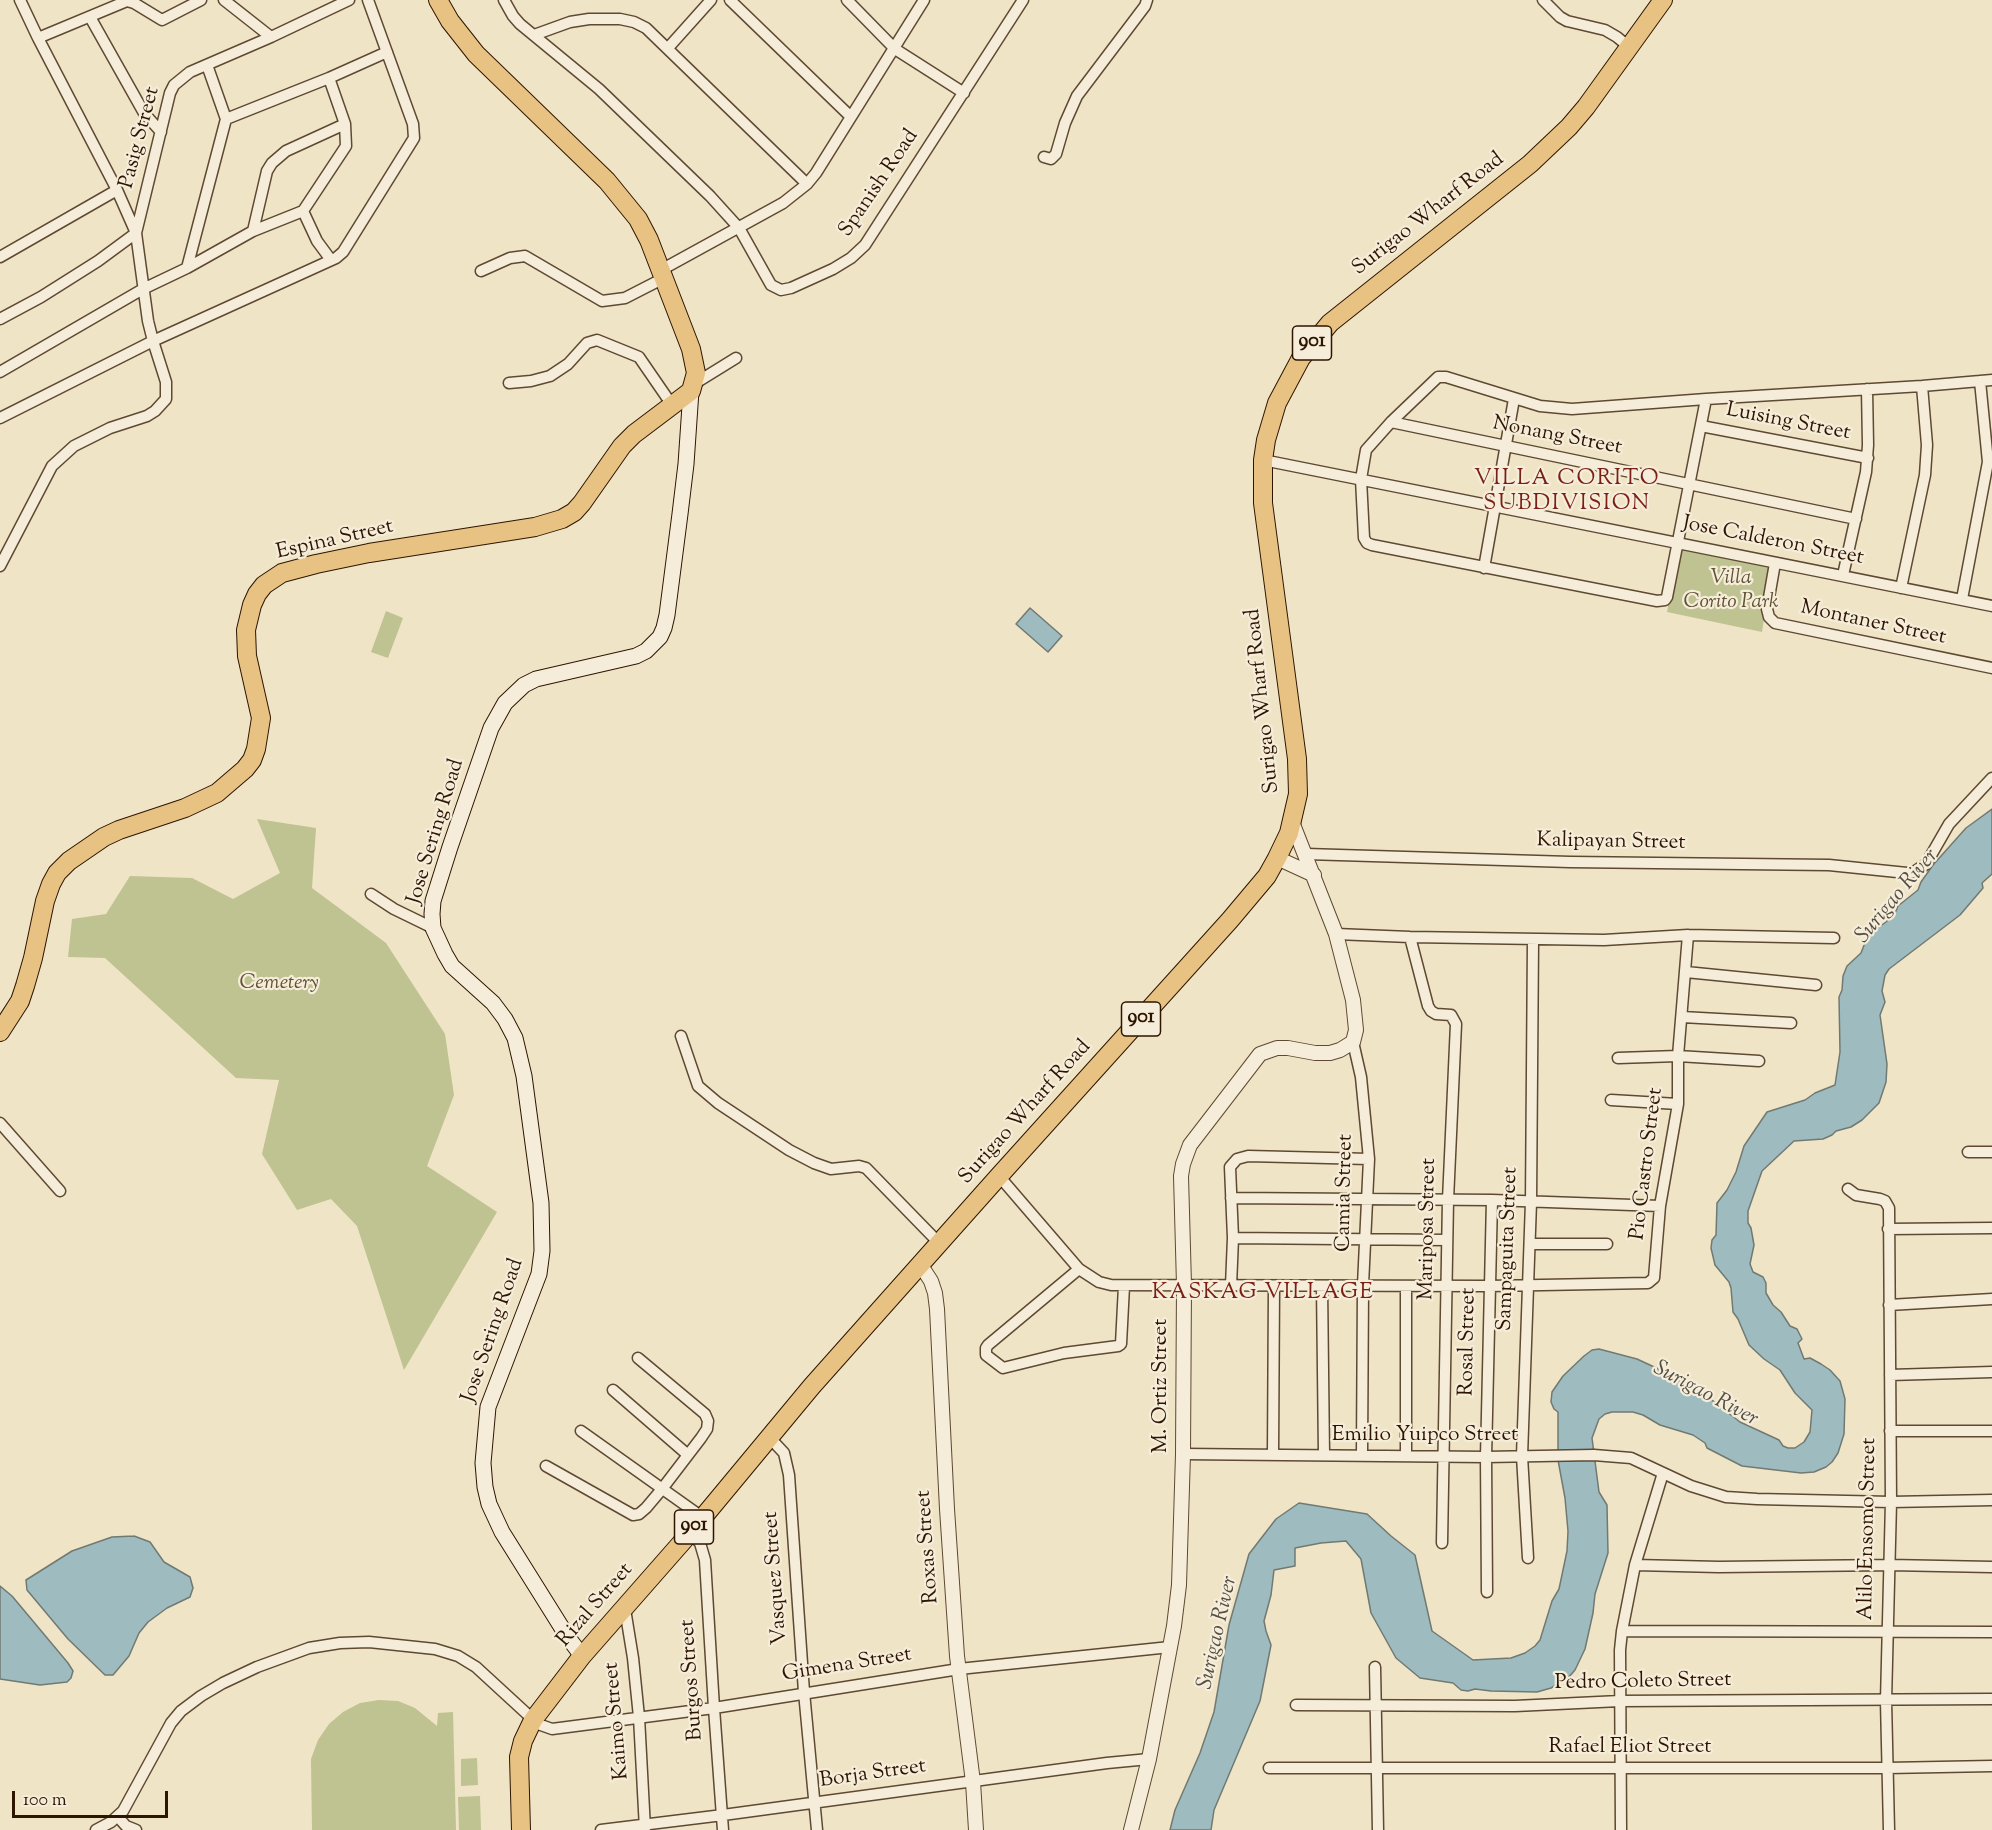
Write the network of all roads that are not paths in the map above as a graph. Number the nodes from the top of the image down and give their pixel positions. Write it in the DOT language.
graph roads {
  1 [pos="20,0"];
  2 [pos="201,0"];
  3 [pos="224,0"];
  4 [pos="349,0"];
  5 [pos="368,0"];
  6 [pos="438,0"];
  7 [pos="504,0"];
  8 [pos="711,0"];
  9 [pos="730,0"];
  10 [pos="847,0"];
  11 [pos="924,0"];
  12 [pos="1023,0"];
  13 [pos="1148,0"];
  14 [pos="1544,0"];
  15 [pos="1663,0"];
  16 [pos="90,17"];
  17 [pos="534,35"];
  18 [pos="271,37"];
  19 [pos="38,38"];
  20 [pos="1629,47"];
  21 [pos="668,48"];
  22 [pos="895,49"];
  23 [pos="387,52"];
  24 [pos="207,65"];
  25 [pos="329,78"];
  26 [pos="964,93"];
  27 [pos="851,117"];
  28 [pos="226,119"];
  29 [pos="345,124"];
  30 [pos="161,132"];
  31 [pos="1044,157"];
  32 [pos="807,184"];
  33 [pos="117,190"];
  34 [pos="303,211"];
  35 [pos="739,228"];
  36 [pos="253,231"];
  37 [pos="136,233"];
  38 [pos="0,257"];
  39 [pos="331,260"];
  40 [pos="187,268"];
  41 [pos="481,271"];
  42 [pos="662,274"];
  43 [pos="143,289"];
  44 [pos="0,319"];
  45 [pos="153,341"];
  46 [pos="736,358"];
  47 [pos="0,372"];
  48 [pos="1992,380"];
  49 [pos="1980,381"];
  50 [pos="509,383"];
  51 [pos="1922,386"];
  52 [pos="693,387"];
  53 [pos="1867,389"];
  54 [pos="1514,399"];
  55 [pos="1706,399"];
  56 [pos="672,405"];
  57 [pos="0,418"];
  58 [pos="1391,422"];
  59 [pos="1701,426"];
  60 [pos="1506,447"];
  61 [pos="1868,458"];
  62 [pos="1263,460"];
  63 [pos="1361,479"];
  64 [pos="1690,483"];
  65 [pos="1496,506"];
  66 [pos="1856,519"];
  67 [pos="1678,544"];
  68 [pos="1775,562"];
  69 [pos="0,566"];
  70 [pos="1484,568"];
  71 [pos="1843,575"];
  72 [pos="1901,588"];
  73 [pos="1962,599"];
  74 [pos="1992,606"];
  75 [pos="1992,668"];
  76 [pos="1992,778"];
  77 [pos="1292,822"];
  78 [pos="1306,854"];
  79 [pos="1277,858"];
  80 [pos="1314,875"];
  81 [pos="371,894"];
  82 [pos="433,928"];
  83 [pos="1336,934"];
  84 [pos="1688,935"];
  85 [pos="1410,937"];
  86 [pos="1834,938"];
  87 [pos="1533,940"];
  88 [pos="1686,972"];
  89 [pos="1816,985"];
  90 [pos="1682,1017"];
  91 [pos="1791,1023"];
  92 [pos="0,1032"];
  93 [pos="681,1036"];
  94 [pos="1353,1042"];
  95 [pos="1678,1056"];
  96 [pos="1618,1058"];
  97 [pos="1759,1061"];
  98 [pos="1611,1100"];
  99 [pos="1678,1104"];
  100 [pos="0,1123"];
  101 [pos="1968,1152"];
  102 [pos="1992,1152"];
  103 [pos="1369,1159"];
  104 [pos="999,1176"];
  105 [pos="1848,1189"];
  106 [pos="60,1191"];
  107 [pos="1231,1198"];
  108 [pos="1366,1199"];
  109 [pos="1448,1200"];
  110 [pos="1491,1200"];
  111 [pos="1531,1202"];
  112 [pos="1660,1206"];
  113 [pos="1992,1228"];
  114 [pos="1888,1229"];
  115 [pos="1233,1238"];
  116 [pos="1366,1240"];
  117 [pos="1447,1240"];
  118 [pos="939,1243"];
  119 [pos="1530,1244"];
  120 [pos="1607,1244"];
  121 [pos="920,1264"];
  122 [pos="1079,1269"];
  123 [pos="1184,1285"];
  124 [pos="1363,1285"];
  125 [pos="1124,1286"];
  126 [pos="1231,1286"];
  127 [pos="1274,1286"];
  128 [pos="1322,1286"];
  129 [pos="1406,1286"];
  130 [pos="1489,1286"];
  131 [pos="1528,1286"];
  132 [pos="1448,1287"];
  133 [pos="1992,1299"];
  134 [pos="1889,1305"];
  135 [pos="638,1358"];
  136 [pos="1992,1372"];
  137 [pos="1890,1375"];
  138 [pos="613,1390"];
  139 [pos="581,1431"];
  140 [pos="1890,1431"];
  141 [pos="1992,1431"];
  142 [pos="770,1438"];
  143 [pos="1183,1454"];
  144 [pos="1273,1454"];
  145 [pos="1362,1454"];
  146 [pos="688,1455"];
  147 [pos="1324,1455"];
  148 [pos="1406,1455"];
  149 [pos="1522,1455"];
  150 [pos="1443,1456"];
  151 [pos="1486,1457"];
  152 [pos="546,1466"];
  153 [pos="1663,1473"];
  154 [pos="662,1489"];
  155 [pos="1992,1500"];
  156 [pos="1891,1502"];
  157 [pos="702,1517"];
  158 [pos="690,1533"];
  159 [pos="1442,1543"];
  160 [pos="1528,1558"];
  161 [pos="1889,1565"];
  162 [pos="1635,1566"];
  163 [pos="1992,1567"];
  164 [pos="1488,1592"];
  165 [pos="625,1609"];
  166 [pos="1622,1631"];
  167 [pos="1992,1632"];
  168 [pos="1887,1633"];
  169 [pos="1170,1647"];
  170 [pos="582,1656"];
  171 [pos="1375,1666"];
  172 [pos="959,1669"];
  173 [pos="804,1692"];
  174 [pos="1992,1699"];
  175 [pos="1620,1701"];
  176 [pos="1886,1701"];
  177 [pos="1296,1705"];
  178 [pos="1375,1706"];
  179 [pos="714,1708"];
  180 [pos="639,1717"];
  181 [pos="533,1720"];
  182 [pos="1149,1759"];
  183 [pos="1992,1766"];
  184 [pos="1376,1767"];
  185 [pos="1621,1767"];
  186 [pos="1269,1768"];
  187 [pos="1887,1768"];
  188 [pos="973,1782"];
  189 [pos="815,1803"];
  190 [pos="723,1815"];
  191 [pos="118,1817"];
  192 [pos="645,1827"];
  193 [pos="96,1830"];
  194 [pos="136,1830"];
  195 [pos="521,1830"];
  196 [pos="601,1830"];
  197 [pos="723,1830"];
  198 [pos="817,1830"];
  199 [pos="976,1830"];
  200 [pos="1131,1830"];
  201 [pos="1378,1830"];
  202 [pos="1621,1830"];
  203 [pos="1889,1830"];
  1 -- 19 [label="street"];
  2 -- 16 [label="street"];
  3 -- 18 [label="street"];
  4 -- 18 [label="street, Pasig Street"];
  5 -- 23 [label="street"];
  6 -- 42 [label="main road"];
  7 -- 17 [label="street"];
  8 -- 21 [label="street"];
  9 -- 27 [label="street"];
  10 -- 22 [label="street"];
  11 -- 22 [label="street"];
  12 -- 26 [label="street, Spanish Road"];
  13 -- 31 [label="street"];
  14 -- 20 [label="street"];
  15 -- 20 [label="main road, Surigao Wharf Road / 901"];
  16 -- 19 [label="street"];
  16 -- 30 [label="street"];
  17 -- 21 [label="street"];
  17 -- 35 [label="street"];
  18 -- 24 [label="street, Pasig Street"];
  19 -- 33 [label="street"];
  20 -- 62 [label="main road, Surigao Wharf Road / 901"];
  21 -- 32 [label="street"];
  22 -- 26 [label="street"];
  22 -- 27 [label="street"];
  23 -- 25 [label="street"];
  23 -- 39 [label="street"];
  24 -- 28 [label="street"];
  24 -- 30 [label="street, Pasig Street"];
  25 -- 28 [label="street"];
  25 -- 29 [label="street"];
  26 -- 35 [label="street, Spanish Road"];
  27 -- 32 [label="street"];
  28 -- 40 [label="street"];
  29 -- 34 [label="street"];
  29 -- 36 [label="street"];
  30 -- 37 [label="street, Pasig Street"];
  32 -- 35 [label="street"];
  33 -- 37 [label="street"];
  33 -- 38 [label="street"];
  34 -- 36 [label="street"];
  34 -- 39 [label="street"];
  35 -- 42 [label="street"];
  36 -- 40 [label="street"];
  37 -- 43 [label="street, Pasig Street"];
  37 -- 44 [label="street"];
  39 -- 45 [label="street"];
  40 -- 43 [label="street"];
  41 -- 42 [label="street"];
  42 -- 52 [label="main road"];
  43 -- 45 [label="street, Pasig Street"];
  43 -- 47 [label="street"];
  45 -- 57 [label="street"];
  45 -- 69 [label="street, Pasig Street"];
  46 -- 52 [label="street"];
  48 -- 49 [label="street"];
  49 -- 51 [label="street"];
  49 -- 73 [label="street"];
  50 -- 56 [label="street"];
  51 -- 53 [label="street"];
  51 -- 72 [label="street"];
  52 -- 56 [label="main road, Espina Street"];
  52 -- 82 [label="main road, Jose Sering Road"];
  53 -- 55 [label="street"];
  53 -- 61 [label="street"];
  54 -- 55 [label="street"];
  54 -- 58 [label="street"];
  54 -- 60 [label="street"];
  55 -- 59 [label="street"];
  56 -- 92 [label="main road, Espina Street"];
  58 -- 60 [label="street, Nonang Street"];
  58 -- 63 [label="street"];
  59 -- 61 [label="street, Luising Street"];
  59 -- 64 [label="street"];
  60 -- 64 [label="street, Nonang Street"];
  60 -- 65 [label="street"];
  61 -- 66 [label="street"];
  62 -- 63 [label="street, Jose Calderon Street"];
  62 -- 77 [label="main road, Surigao Wharf Road / 901"];
  63 -- 65 [label="street, Jose Calderon Street"];
  63 -- 70 [label="street"];
  64 -- 66 [label="street, Nonang Street"];
  64 -- 67 [label="street"];
  65 -- 67 [label="street, Jose Calderon Street"];
  65 -- 70 [label="street"];
  66 -- 71 [label="street"];
  67 -- 68 [label="street, Jose Calderon Street"];
  67 -- 70 [label="street"];
  68 -- 71 [label="street, Jose Calderon Street"];
  68 -- 75 [label="street, Montaner Street"];
  71 -- 72 [label="street, Jose Calderon Street"];
  72 -- 73 [label="street, Jose Calderon Street"];
  73 -- 74 [label="street, Jose Calderon Street"];
  76 -- 78 [label="street, Kalipayan Street"];
  77 -- 78 [label="street"];
  77 -- 79 [label="main road, Surigao Wharf Road / 901"];
  78 -- 80 [label="street"];
  79 -- 80 [label="street"];
  79 -- 104 [label="main road, Surigao Wharf Road / 901"];
  80 -- 83 [label="street"];
  81 -- 82 [label="street"];
  82 -- 170 [label="main road, Jose Sering Road"];
  83 -- 85 [label="street"];
  83 -- 94 [label="street"];
  84 -- 86 [label="street"];
  84 -- 87 [label="street"];
  84 -- 88 [label="street, Pio Castro Street"];
  85 -- 87 [label="street"];
  85 -- 109 [label="street, Mariposa Street"];
  87 -- 111 [label="street, Sampaguita Street"];
  88 -- 89 [label="street"];
  88 -- 90 [label="street, Pio Castro Street"];
  90 -- 91 [label="street"];
  90 -- 95 [label="street, Pio Castro Street"];
  93 -- 118 [label="street"];
  94 -- 103 [label="street, Camia Street"];
  94 -- 123 [label="street, M. Ortiz Street"];
  95 -- 96 [label="street"];
  95 -- 97 [label="street"];
  95 -- 99 [label="street, Pio Castro Street"];
  98 -- 99 [label="street"];
  99 -- 112 [label="street, Pio Castro Street"];
  100 -- 106 [label="street"];
  101 -- 102 [label="street"];
  103 -- 107 [label="street"];
  103 -- 108 [label="street, Camia Street"];
  104 -- 118 [label="main road, Surigao Wharf Road / 901"];
  104 -- 122 [label="street"];
  105 -- 114 [label="street, Alilo Ensomo Street"];
  107 -- 108 [label="street"];
  107 -- 115 [label="street"];
  108 -- 109 [label="street"];
  108 -- 116 [label="street, Camia Street"];
  109 -- 110 [label="street"];
  109 -- 117 [label="street, Mariposa Street"];
  110 -- 111 [label="street"];
  110 -- 130 [label="street, Rosal Street"];
  111 -- 112 [label="street"];
  111 -- 119 [label="street, Sampaguita Street"];
  112 -- 131 [label="street, Pio Castro Street"];
  113 -- 114 [label="street"];
  114 -- 134 [label="street, Alilo Ensomo Street"];
  115 -- 116 [label="street"];
  115 -- 126 [label="street"];
  116 -- 117 [label="street"];
  116 -- 124 [label="street, Camia Street"];
  117 -- 132 [label="street, Mariposa Street"];
  118 -- 121 [label="main road, Surigao Wharf Road / 901"];
  119 -- 120 [label="street"];
  119 -- 131 [label="street, Sampaguita Street"];
  121 -- 142 [label="main road, Surigao Wharf Road / 901"];
  121 -- 172 [label="street, Roxas Street"];
  122 -- 125 [label="street, Pio Castro Street"];
  122 -- 125 [label="street"];
  123 -- 125 [label="street, Pio Castro Street"];
  123 -- 126 [label="street, Pio Castro Street"];
  123 -- 143 [label="street, M. Ortiz Street"];
  124 -- 128 [label="street, Pio Castro Street"];
  124 -- 129 [label="street, Pio Castro Street"];
  124 -- 145 [label="street, Camia Street"];
  126 -- 127 [label="street, Pio Castro Street"];
  127 -- 128 [label="street, Pio Castro Street"];
  127 -- 144 [label="street"];
  128 -- 147 [label="street"];
  129 -- 132 [label="street, Pio Castro Street"];
  129 -- 148 [label="street"];
  130 -- 131 [label="street, Pio Castro Street"];
  130 -- 132 [label="street, Pio Castro Street"];
  130 -- 151 [label="street, Rosal Street"];
  131 -- 149 [label="street, Sampaguita Street"];
  132 -- 150 [label="street, Mariposa Street"];
  133 -- 134 [label="street"];
  134 -- 137 [label="street, Alilo Ensomo Street"];
  135 -- 146 [label="street"];
  136 -- 137 [label="street"];
  137 -- 140 [label="street, Alilo Ensomo Street"];
  138 -- 146 [label="street"];
  139 -- 154 [label="street"];
  140 -- 141 [label="street"];
  140 -- 156 [label="street, Alilo Ensomo Street"];
  142 -- 157 [label="main road, Rizal Street / 901"];
  142 -- 173 [label="street, Vasquez Street"];
  143 -- 144 [label="street, Emilio Yuipco Street"];
  143 -- 169 [label="street, M. Ortiz Street"];
  144 -- 147 [label="street, Emilio Yuipco Street"];
  145 -- 147 [label="street, Emilio Yuipco Street"];
  145 -- 148 [label="street, Emilio Yuipco Street"];
  146 -- 154 [label="street"];
  148 -- 150 [label="street, Emilio Yuipco Street"];
  149 -- 151 [label="street, Emilio Yuipco Street"];
  149 -- 153 [label="street, Emilio Yuipco Street"];
  149 -- 160 [label="street, Sampaguita Street"];
  150 -- 151 [label="street, Emilio Yuipco Street"];
  150 -- 159 [label="street, Mariposa Street"];
  151 -- 164 [label="street, Rosal Street"];
  152 -- 154 [label="street"];
  153 -- 156 [label="street, Emilio Yuipco Street"];
  153 -- 162 [label="street"];
  154 -- 157 [label="street"];
  155 -- 156 [label="street, Emilio Yuipco Street"];
  156 -- 161 [label="street, Alilo Ensomo Street"];
  157 -- 158 [label="main road, Rizal Street / 901"];
  158 -- 165 [label="main road, Rizal Street / 901"];
  158 -- 179 [label="street, Burgos Street"];
  161 -- 162 [label="street"];
  161 -- 163 [label="street"];
  161 -- 168 [label="street, Alilo Ensomo Street"];
  162 -- 166 [label="street"];
  165 -- 170 [label="main road, Rizal Street / 901"];
  165 -- 180 [label="street, Kaimo Street"];
  166 -- 168 [label="street"];
  166 -- 175 [label="street"];
  167 -- 168 [label="street"];
  168 -- 176 [label="street, Alilo Ensomo Street"];
  169 -- 172 [label="street, Gimena Street"];
  169 -- 182 [label="street, M. Ortiz Street"];
  170 -- 181 [label="main road, Rizal Street / 901"];
  171 -- 178 [label="street"];
  172 -- 173 [label="street, Gimena Street"];
  172 -- 188 [label="street, Roxas Street"];
  173 -- 179 [label="street, Gimena Street"];
  173 -- 189 [label="street, Vasquez Street"];
  174 -- 176 [label="street, Pedro Coleto Street"];
  175 -- 176 [label="street, Pedro Coleto Street"];
  175 -- 178 [label="street, Pedro Coleto Street"];
  175 -- 185 [label="street"];
  176 -- 187 [label="street, Alilo Ensomo Street"];
  177 -- 178 [label="street, Pedro Coleto Street"];
  178 -- 184 [label="street"];
  179 -- 180 [label="street, Gimena Street"];
  179 -- 190 [label="street, Burgos Street"];
  180 -- 181 [label="street, Gimena Street"];
  180 -- 192 [label="street, Kaimo Street"];
  181 -- 191 [label="street"];
  181 -- 195 [label="main road, Rizal Street / 901"];
  182 -- 188 [label="street, Borja Street"];
  182 -- 200 [label="street, M. Ortiz Street"];
  183 -- 187 [label="street, Rafael Eliot Street"];
  184 -- 185 [label="street, Rafael Eliot Street"];
  184 -- 186 [label="street, Rafael Eliot Street"];
  184 -- 201 [label="street"];
  185 -- 187 [label="street, Rafael Eliot Street"];
  185 -- 202 [label="street"];
  187 -- 203 [label="street, Alilo Ensomo Street"];
  188 -- 189 [label="street, Borja Street"];
  188 -- 199 [label="street, Roxas Street"];
  189 -- 190 [label="street, Borja Street"];
  189 -- 198 [label="street, Vasquez Street"];
  190 -- 192 [label="street, Borja Street"];
  190 -- 197 [label="street, Burgos Street"];
  191 -- 193 [label="street"];
  191 -- 194 [label="street"];
  192 -- 196 [label="street, Borja Street"];
}
